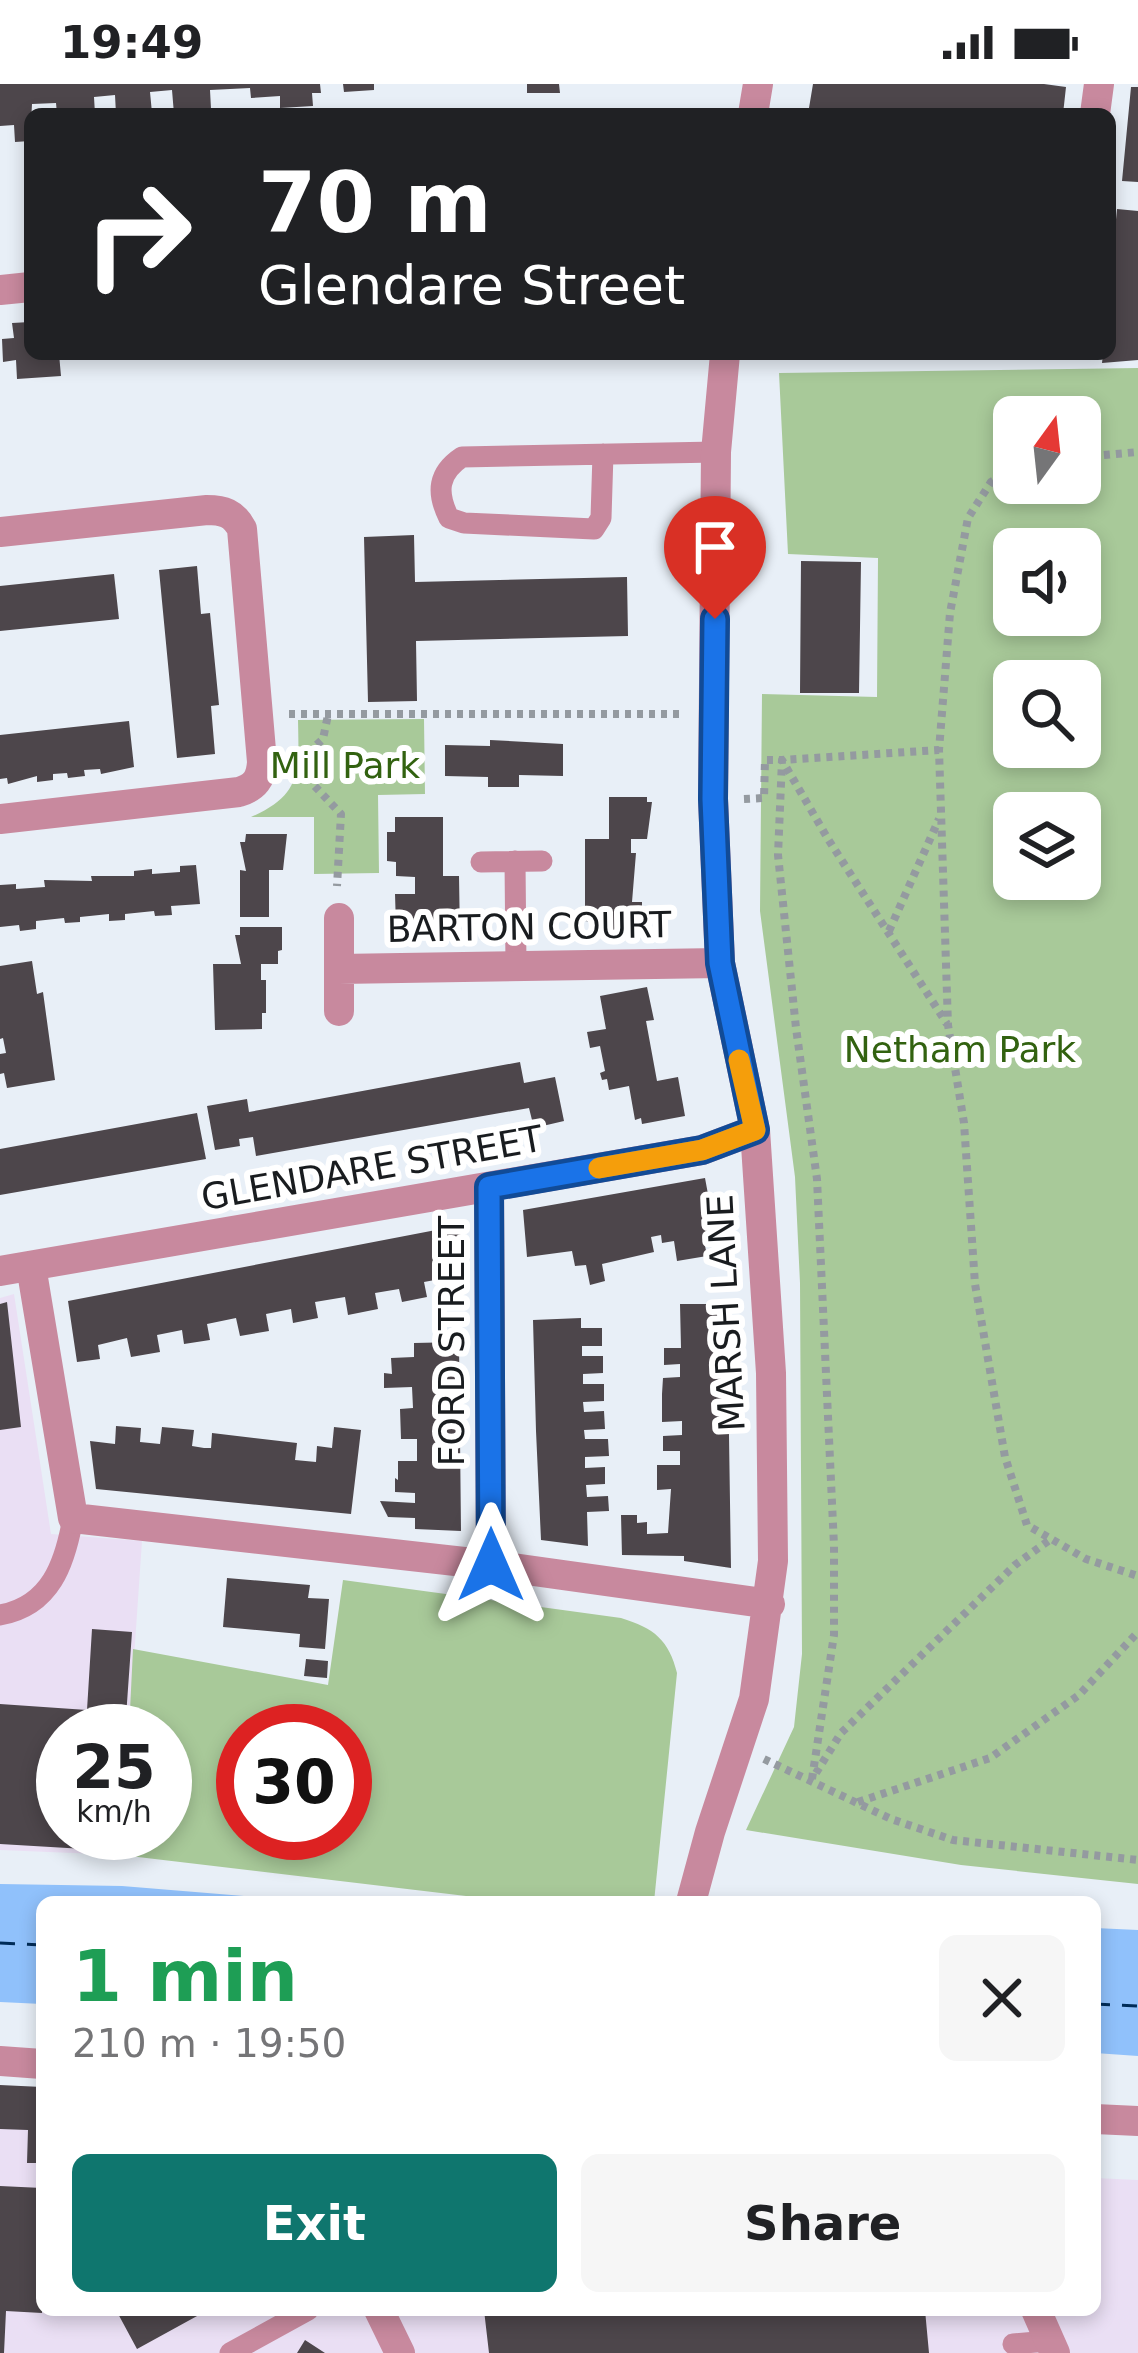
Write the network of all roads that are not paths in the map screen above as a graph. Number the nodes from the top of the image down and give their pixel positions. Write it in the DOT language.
graph roads {
  1 [pos="724,360"];
  2 [pos="716,452"];
  3 [pos="603,454"];
  4 [pos="0,532"];
  5 [pos="0,819"];
  6 [pos="515,861"];
  7 [pos="542,861"];
  8 [pos="481,862"];
  9 [pos="339,918"];
  10 [pos="720,963"];
  11 [pos="516,967"];
  12 [pos="339,969"];
  13 [pos="340,1011"];
  14 [pos="755,1130"];
  15 [pos="489,1187"];
  16 [pos="15,1268"];
  17 [pos="73,1518"];
  18 [pos="491,1565"];
  19 [pos="770,1604"];
  20 [pos="0,1615"];
  21 [pos="694,1896"];
  22 [pos="0,2061"];
  23 [pos="36,2064"];
  24 [pos="1101,2119"];
  25 [pos="1138,2121"];
  26 [pos="297,2316"];
  27 [pos="382,2316"];
  28 [pos="1039,2316"];
  29 [pos="1013,2344"];
  30 [pos="1052,2347"];
  31 [pos="230,2353"];
  32 [pos="400,2353"];
  1 -- 2 [label="street, MARSH LANE"];
  2 -- 3 [label="lane"];
  2 -- 10 [label="street, MARSH LANE"];
  3 -- 3 [label="lane"];
  4 -- 5 [label="street"];
  6 -- 7 [label="lane"];
  6 -- 8 [label="lane"];
  6 -- 11 [label="lane"];
  9 -- 12 [label="street, BARTON COURT"];
  10 -- 11 [label="street, BARTON COURT"];
  10 -- 14 [label="street, MARSH LANE"];
  11 -- 12 [label="street, BARTON COURT"];
  12 -- 13 [label="street, BARTON COURT"];
  14 -- 15 [label="street, GLENDARE STREET"];
  14 -- 19 [label="street, MARSH LANE"];
  15 -- 16 [label="street, GLENDARE STREET"];
  15 -- 18 [label="street, FORD STREET"];
  16 -- 17 [label="street"];
  17 -- 18 [label="street"];
  17 -- 20 [label="lane"];
  18 -- 19 [label="street"];
  19 -- 21 [label="street, MARSH LANE"];
  22 -- 23 [label="street"];
  24 -- 25 [label="street"];
  26 -- 31 [label="lane"];
  27 -- 32 [label="street"];
  28 -- 30 [label="street"];
  29 -- 30 [label="lane"];
}
